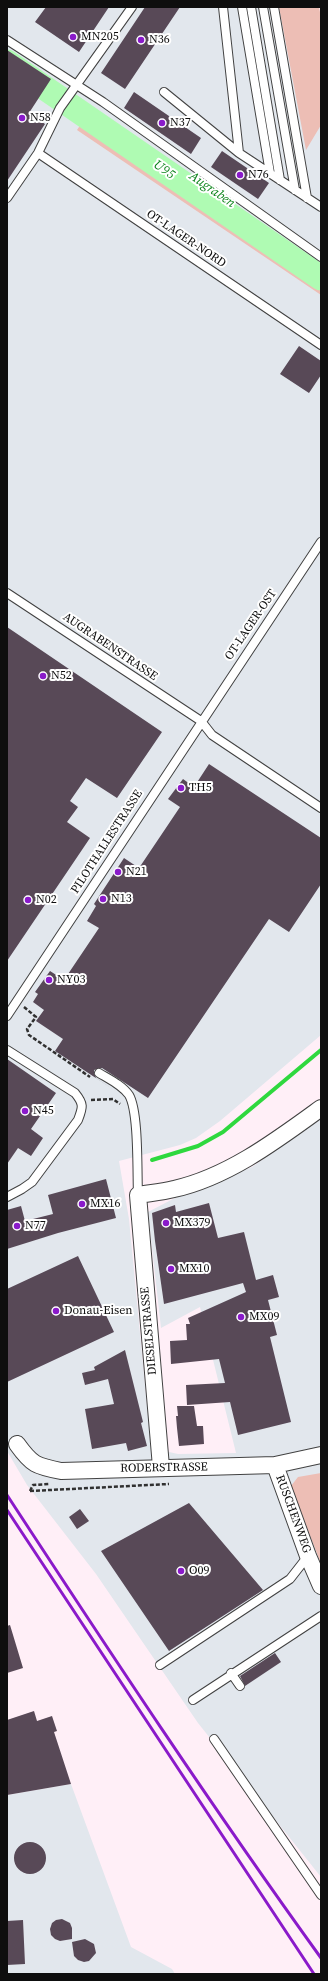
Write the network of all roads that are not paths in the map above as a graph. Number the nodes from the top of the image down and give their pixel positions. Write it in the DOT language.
graph roads {
  1 [pos="132,7"];
  2 [pos="223,7"];
  3 [pos="242,7"];
  4 [pos="251,7"];
  5 [pos="263,7"];
  6 [pos="274,7"];
  7 [pos="7,40"];
  8 [pos="76,85"];
  9 [pos="164,92"];
  10 [pos="38,153"];
  11 [pos="239,153"];
  12 [pos="270,173"];
  13 [pos="280,180"];
  14 [pos="295,190"];
  15 [pos="7,198"];
  16 [pos="307,198"];
  17 [pos="321,207"];
  18 [pos="321,257"];
  19 [pos="321,345"];
  20 [pos="321,542"];
  21 [pos="7,593"];
  22 [pos="201,721"];
  23 [pos="321,808"];
  24 [pos="7,1016"];
  25 [pos="7,1050"];
  26 [pos="99,1073"];
  27 [pos="321,1108"];
  28 [pos="138,1195"];
  29 [pos="7,1196"];
  30 [pos="17,1444"];
  31 [pos="321,1455"];
  32 [pos="275,1464"];
  33 [pos="161,1467"];
  34 [pos="308,1556"];
  35 [pos="321,1586"];
  36 [pos="321,1616"];
  37 [pos="160,1666"];
  38 [pos="232,1673"];
  39 [pos="240,1686"];
  40 [pos="193,1700"];
  41 [pos="214,1739"];
  42 [pos="321,1895"];
  1 -- 8 [label="lane"];
  2 -- 11 [label="lane"];
  3 -- 12 [label="lane"];
  4 -- 13 [label="lane"];
  5 -- 14 [label="lane"];
  6 -- 16 [label="lane"];
  7 -- 8 [label="lane"];
  8 -- 10 [label="lane"];
  8 -- 18 [label="lane"];
  9 -- 11 [label="lane"];
  10 -- 15 [label="lane"];
  10 -- 19 [label="lane, OT-LAGER-NORD"];
  11 -- 12 [label="lane"];
  12 -- 13 [label="lane"];
  13 -- 14 [label="lane"];
  14 -- 16 [label="lane"];
  16 -- 17 [label="lane"];
  20 -- 22 [label="lane, OT-LAGER-OST"];
  21 -- 22 [label="lane, AUGRABENSTRASSE"];
  22 -- 23 [label="lane, AUGRABENSTRASSE"];
  22 -- 24 [label="lane, PILOTHALLESTRASSE"];
  25 -- 29 [label="lane"];
  26 -- 28 [label="lane"];
  27 -- 28 [label="street"];
  28 -- 33 [label="street, DIESELSTRASSE"];
  30 -- 33 [label="street, RODERSTRASSE"];
  31 -- 32 [label="street, RODERSTRASSE"];
  32 -- 33 [label="street, RODERSTRASSE"];
  32 -- 34 [label="street, RUSCHENWEG"];
  34 -- 35 [label="street, RUSCHENWEG"];
  34 -- 37 [label="lane"];
  36 -- 38 [label="lane"];
  38 -- 39 [label="lane"];
  38 -- 40 [label="lane"];
  41 -- 42 [label="lane"];
}
